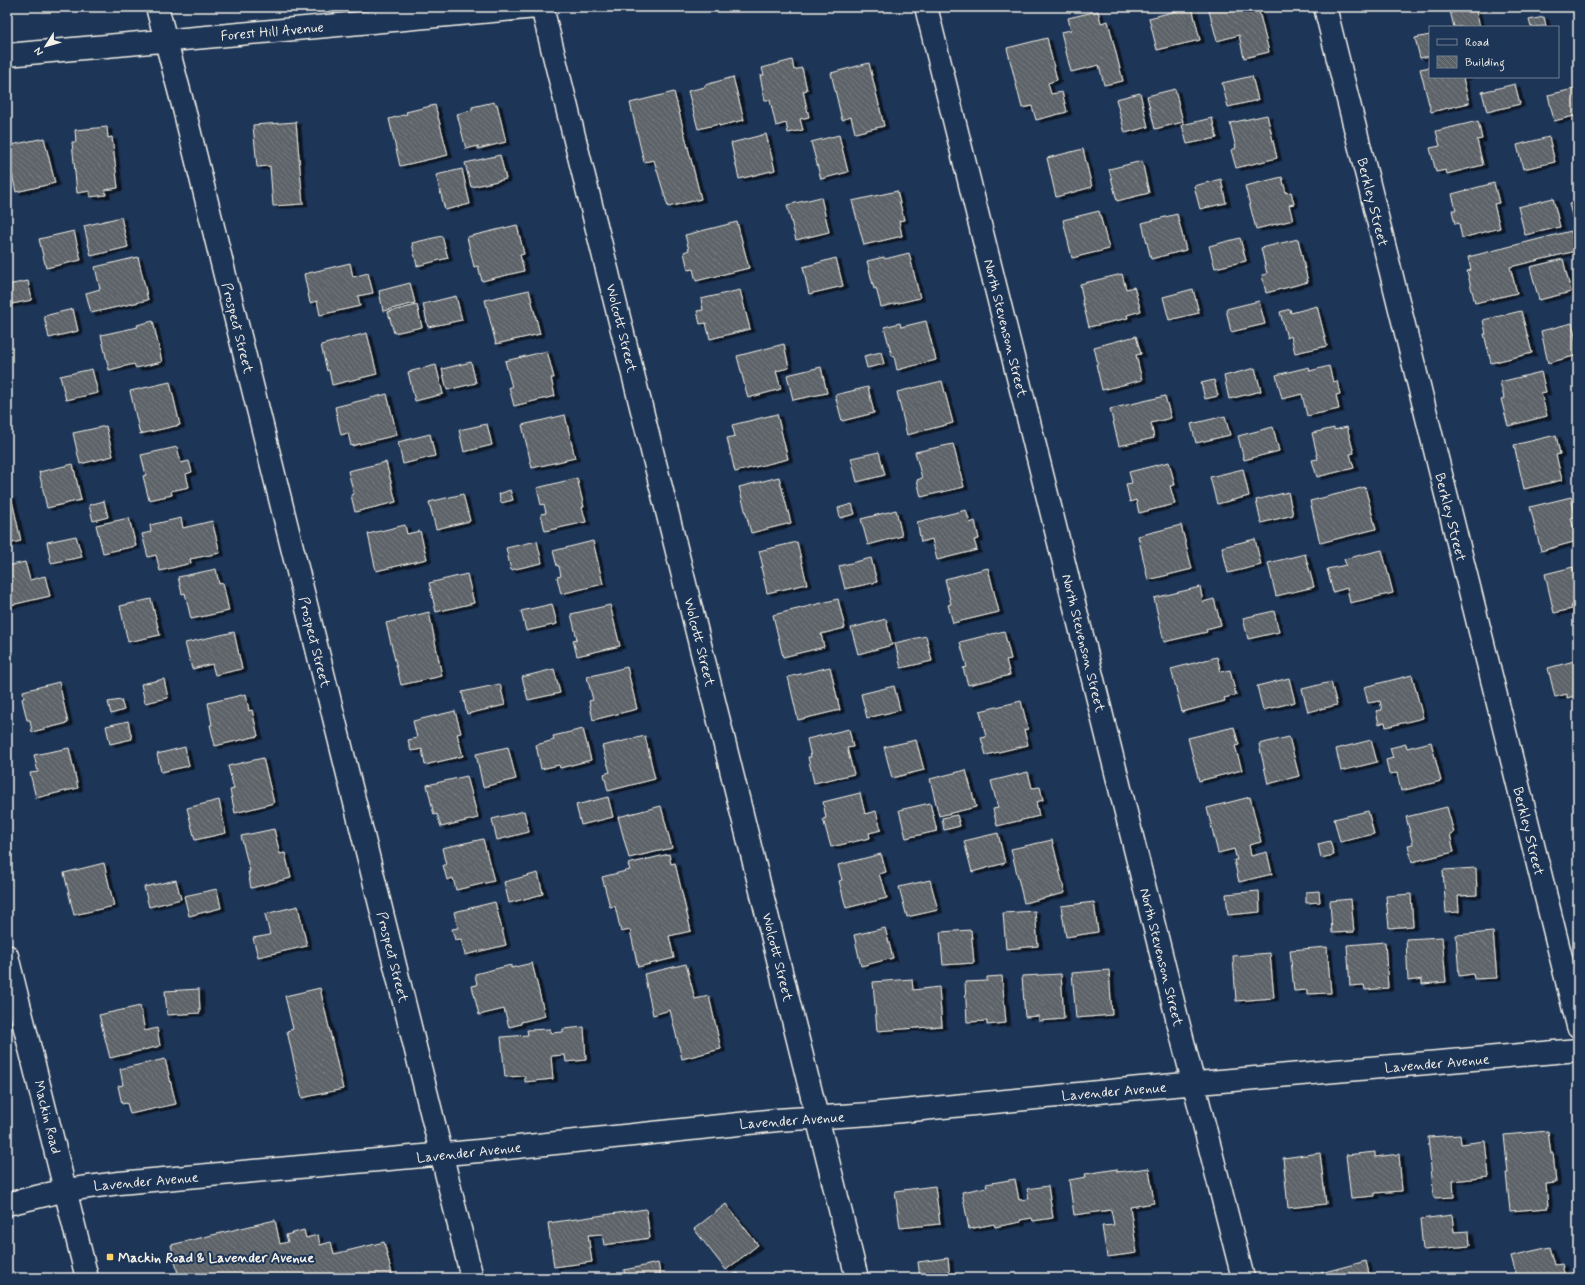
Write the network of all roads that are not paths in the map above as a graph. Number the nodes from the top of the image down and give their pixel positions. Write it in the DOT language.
graph roads {
  1 [pos="157,7"];
  2 [pos="537,7"];
  3 [pos="542,7"];
  4 [pos="926,7"];
  5 [pos="1325,7"];
  6 [pos="166,40"];
  7 [pos="7,55"];
  8 [pos="7,956"];
  9 [pos="1578,1026"];
  10 [pos="1578,1050"];
  11 [pos="1194,1084"];
  12 [pos="817,1117"];
  13 [pos="441,1155"];
  14 [pos="66,1190"];
  15 [pos="7,1204"];
  16 [pos="87,1278"];
  17 [pos="472,1278"];
  18 [pos="857,1278"];
  19 [pos="1243,1278"];
  1 -- 6 [label="street, Prospect Street"];
  2 -- 6 [label="street, Forest Hill Avenue"];
  3 -- 12 [label="street, Wolcott Street"];
  4 -- 11 [label="street, North Stevenson Street"];
  5 -- 9 [label="street, Berkley Street"];
  6 -- 7 [label="street, Forest Hill Avenue"];
  6 -- 13 [label="street, Prospect Street"];
  8 -- 14 [label="street, Mackin Road"];
  10 -- 11 [label="street, Lavender Avenue"];
  11 -- 12 [label="street, Lavender Avenue"];
  11 -- 19 [label="street, North Stevenson Street"];
  12 -- 13 [label="street, Lavender Avenue"];
  12 -- 18 [label="street, Wolcott Street"];
  13 -- 14 [label="street, Lavender Avenue"];
  13 -- 17 [label="street, Prospect Street"];
  14 -- 15 [label="street, Lavender Avenue"];
  14 -- 16 [label="street, Mackin Road"];
}
